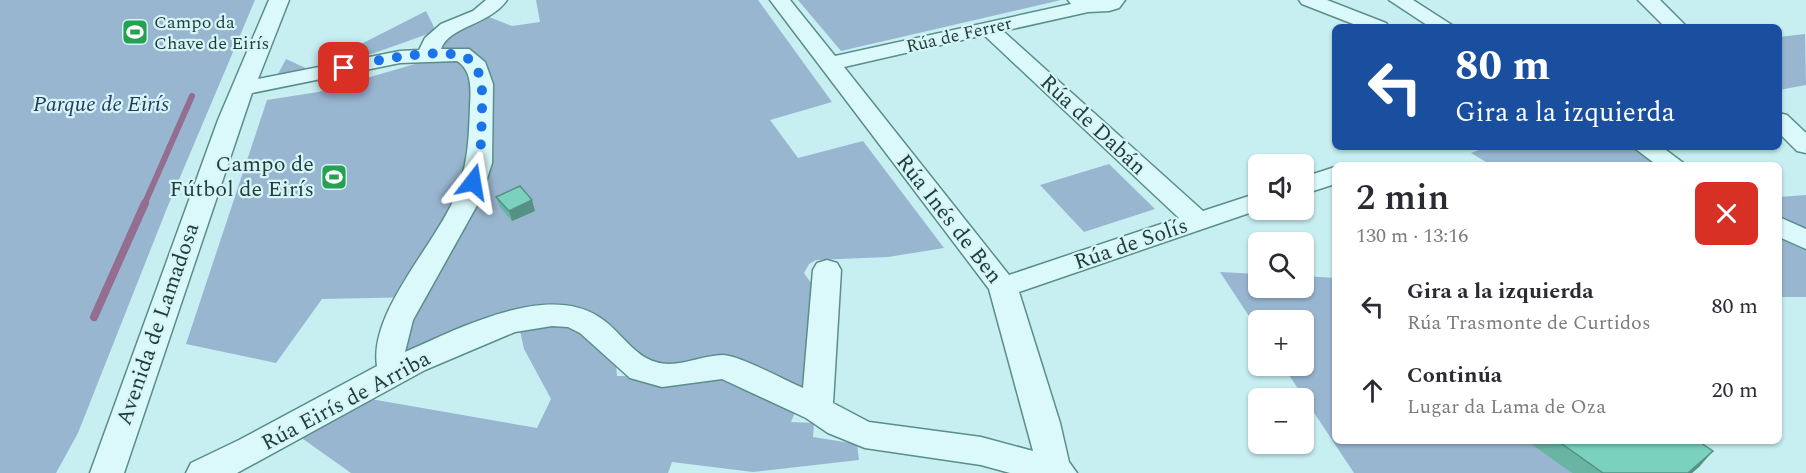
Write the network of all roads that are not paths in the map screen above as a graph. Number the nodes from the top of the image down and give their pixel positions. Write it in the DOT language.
graph roads {
  1 [pos="279,0"];
  2 [pos="497,0"];
  3 [pos="780,0"];
  4 [pos="1115,0"];
  5 [pos="1309,0"];
  6 [pos="1399,0"];
  7 [pos="1648,0"];
  8 [pos="1083,3"];
  9 [pos="1371,24"];
  10 [pos="1440,24"];
  11 [pos="1674,24"];
  12 [pos="988,28"];
  13 [pos="428,54"];
  14 [pos="830,64"];
  15 [pos="244,88"];
  16 [pos="1650,150"];
  17 [pos="1669,162"];
  18 [pos="1332,176"];
  19 [pos="1314,182"];
  20 [pos="1248,204"];
  21 [pos="1198,221"];
  22 [pos="1782,228"];
  23 [pos="1806,240"];
  24 [pos="827,270"];
  25 [pos="1003,287"];
  26 [pos="393,371"];
  27 [pos="817,409"];
  28 [pos="106,464"];
  29 [pos="1057,471"];
  30 [pos="203,473"];
  1 -- 15 [label="street, Avenida de Lamadosa"];
  2 -- 13 [label="street"];
  3 -- 14 [label="street, Rúa Inés de Ben"];
  4 -- 8 [label="street, Rúa de Ferrer"];
  5 -- 9 [label="street"];
  6 -- 10 [label="street"];
  7 -- 11 [label="street"];
  8 -- 12 [label="street, Rúa de Ferrer"];
  12 -- 14 [label="street, Rúa de Ferrer"];
  12 -- 21 [label="street, Rúa de Dabán"];
  13 -- 15 [label="street"];
  13 -- 26 [label="street"];
  14 -- 25 [label="street, Rúa Inés de Ben"];
  15 -- 28 [label="street, Avenida de Lamadosa"];
  16 -- 17 [label="street"];
  18 -- 19 [label="street"];
  20 -- 21 [label="street, Rúa de Solís"];
  21 -- 25 [label="street, Rúa de Solís"];
  22 -- 23 [label="street"];
  24 -- 27 [label="street"];
  25 -- 29 [label="street, Rúa Inés de Ben"];
  26 -- 27 [label="street, Rúa Eirís de Arriba"];
  26 -- 30 [label="street, Rúa Eirís de Arriba"];
  27 -- 29 [label="street, Rúa Eirís de Arriba"];
}
